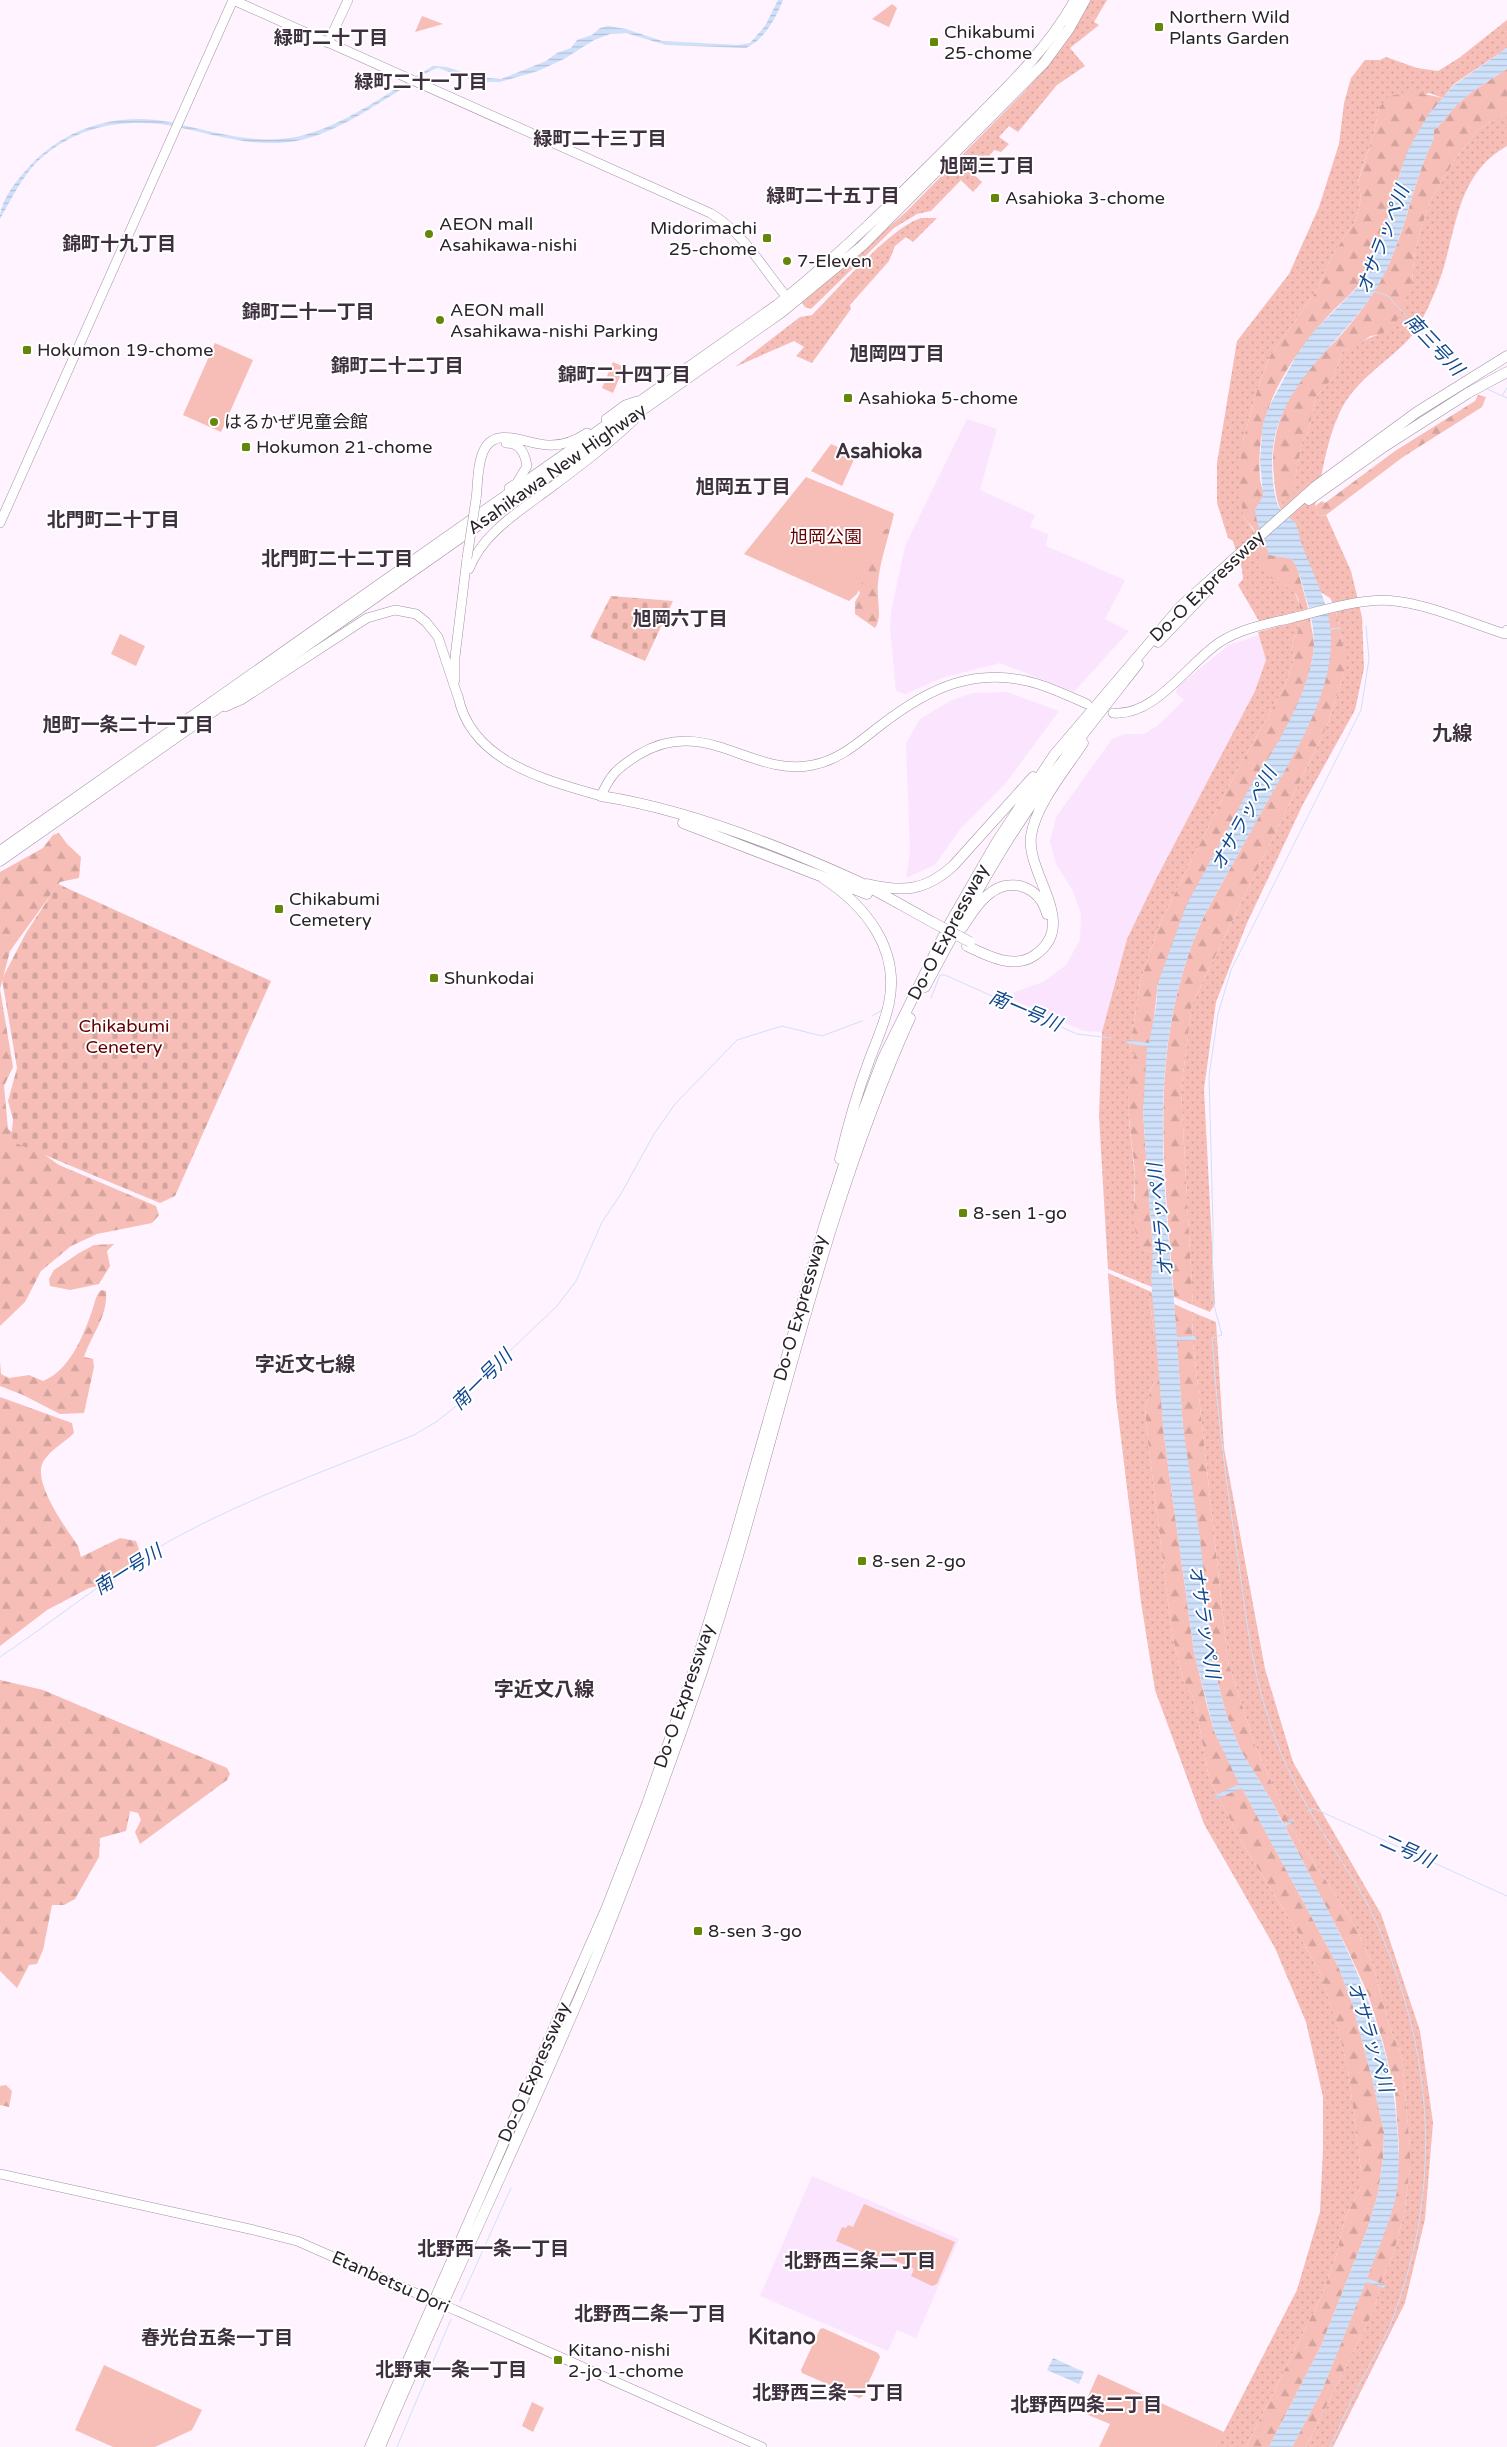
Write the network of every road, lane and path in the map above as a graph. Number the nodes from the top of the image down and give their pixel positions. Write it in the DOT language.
graph roads {
  1 [pos="233,0"];
  2 [pos="348,0"];
  3 [pos="1075,0"];
  4 [pos="1085,0"];
  5 [pos="328,43"];
  6 [pos="790,300"];
  7 [pos="1507,356"];
  8 [pos="1507,372"];
  9 [pos="645,398"];
  10 [pos="656,400"];
  11 [pos="479,474"];
  12 [pos="1316,490"];
  13 [pos="0,523"];
  14 [pos="460,528"];
  15 [pos="470,559"];
  16 [pos="1236,560"];
  17 [pos="1507,630"];
  18 [pos="1115,694"];
  19 [pos="459,700"];
  20 [pos="1086,704"];
  21 [pos="215,711"];
  22 [pos="1113,714"];
  23 [pos="1054,755"];
  24 [pos="601,796"];
  25 [pos="0,850"];
  26 [pos="0,861"];
  27 [pos="823,878"];
  28 [pos="859,882"];
  29 [pos="933,924"];
  30 [pos="969,944"];
  31 [pos="937,964"];
  32 [pos="825,1223"];
  33 [pos="0,2174"];
  34 [pos="370,2447"];
  35 [pos="380,2447"];
  36 [pos="762,2447"];
  1 -- 5 [label="main road"];
  1 -- 13 [label="main road"];
  2 -- 5 [label="main road"];
  3 -- 6 [label="highway, Asahikawa New Highway"];
  4 -- 6 [label="highway, Asahikawa New Highway"];
  5 -- 6 [label="main road"];
  6 -- 9 [label="highway, Asahikawa New Highway"];
  6 -- 10 [label="highway, Asahikawa New Highway"];
  7 -- 12 [label="highway, Do-O Expressway"];
  8 -- 12 [label="highway, Do-O Expressway"];
  9 -- 11 [label="main road"];
  9 -- 14 [label="highway, Asahikawa New Highway"];
  10 -- 15 [label="main road"];
  10 -- 21 [label="highway, Asahikawa New Highway"];
  11 -- 14 [label="main road"];
  11 -- 15 [label="main road, bridge"];
  12 -- 16 [label="highway, Do-O Expressway"];
  14 -- 25 [label="highway, Asahikawa New Highway"];
  15 -- 19 [label="main road"];
  16 -- 18 [label="highway, Do-O Expressway"];
  16 -- 23 [label="highway, Do-O Expressway"];
  17 -- 22 [label="main road"];
  18 -- 30 [label="highway"];
  18 -- 31 [label="highway, Do-O Expressway"];
  19 -- 21 [label="main road"];
  19 -- 24 [label="main road"];
  20 -- 24 [label="main road"];
  21 -- 26 [label="highway, Asahikawa New Highway"];
  23 -- 28 [label="highway"];
  23 -- 32 [label="highway, Do-O Expressway"];
  24 -- 27 [label="highway"];
  24 -- 28 [label="highway"];
  27 -- 29 [label="highway"];
  27 -- 32 [label="highway"];
  28 -- 29 [label="highway"];
  29 -- 30 [label="highway, bridge"];
  30 -- 31 [label="highway"];
  31 -- 35 [label="highway, Do-O Expressway"];
  32 -- 34 [label="highway, Do-O Expressway"];
  33 -- 36 [label="main road, Etanbetsu Dori, bridge"];
}
